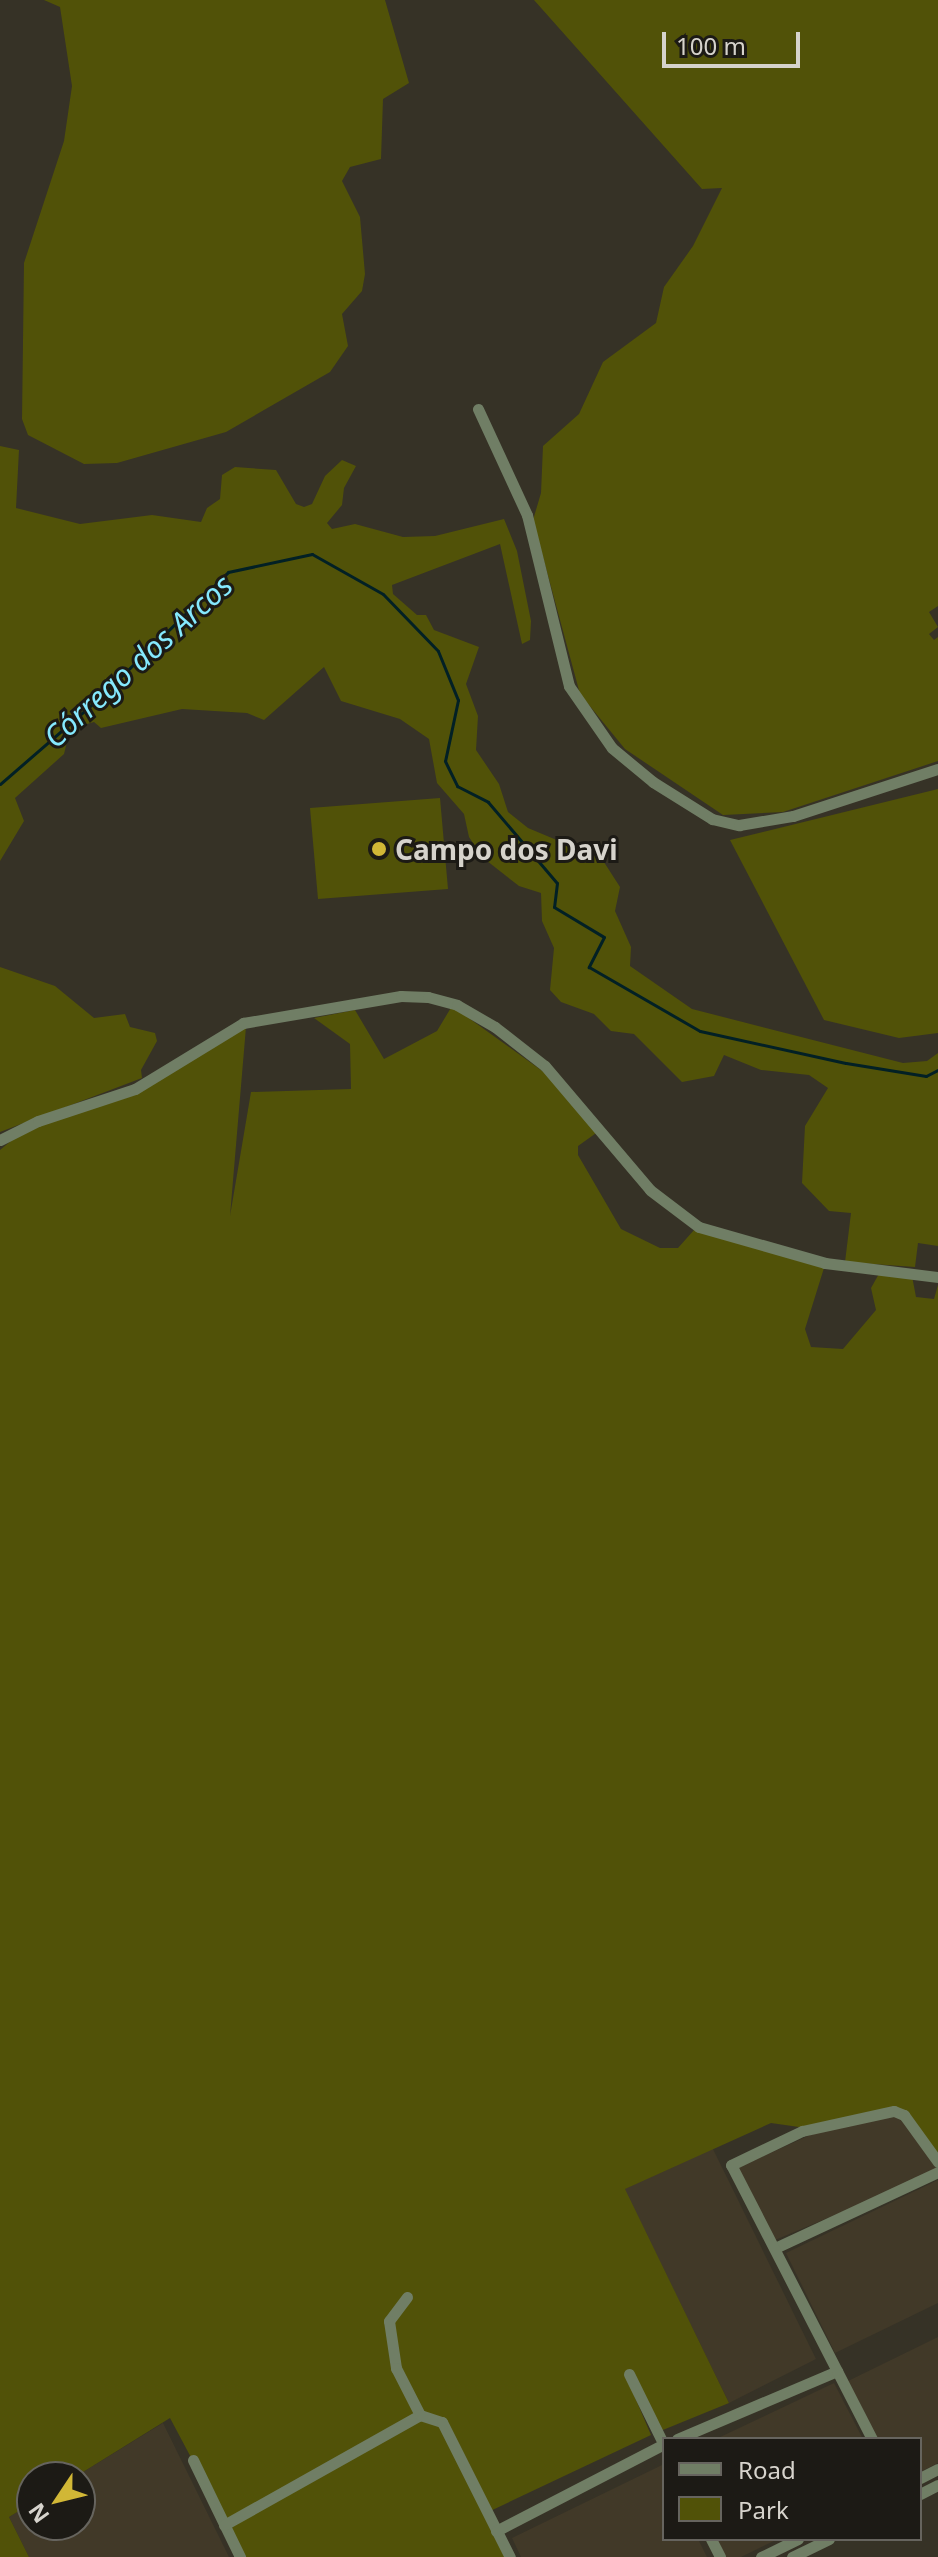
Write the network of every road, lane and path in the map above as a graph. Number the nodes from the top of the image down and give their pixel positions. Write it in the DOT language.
graph roads {
  1 [pos="478,409"];
  2 [pos="938,769"];
  3 [pos="0,1140"];
  4 [pos="938,1277"];
  5 [pos="938,2162"];
  6 [pos="938,2172"];
  7 [pos="775,2248"];
  8 [pos="407,2297"];
  9 [pos="837,2371"];
  10 [pos="629,2374"];
  11 [pos="420,2415"];
  12 [pos="682,2437"];
  13 [pos="871,2437"];
  14 [pos="662,2440"];
  15 [pos="662,2445"];
  16 [pos="193,2460"];
  17 [pos="224,2525"];
  18 [pos="496,2531"];
  19 [pos="794,2541"];
  20 [pos="825,2541"];
  21 [pos="240,2557"];
  22 [pos="510,2557"];
  23 [pos="761,2557"];
  24 [pos="792,2557"];
  1 -- 2 [label="street"];
  3 -- 4 [label="street"];
  5 -- 7 [label="street"];
  6 -- 7 [label="street"];
  7 -- 9 [label="street"];
  8 -- 11 [label="street"];
  9 -- 12 [label="street"];
  9 -- 13 [label="street"];
  10 -- 14 [label="street"];
  11 -- 17 [label="street"];
  11 -- 18 [label="street"];
  15 -- 18 [label="street"];
  16 -- 17 [label="street"];
  17 -- 21 [label="street"];
  18 -- 22 [label="street"];
  19 -- 23 [label="street"];
  20 -- 24 [label="street"];
}
